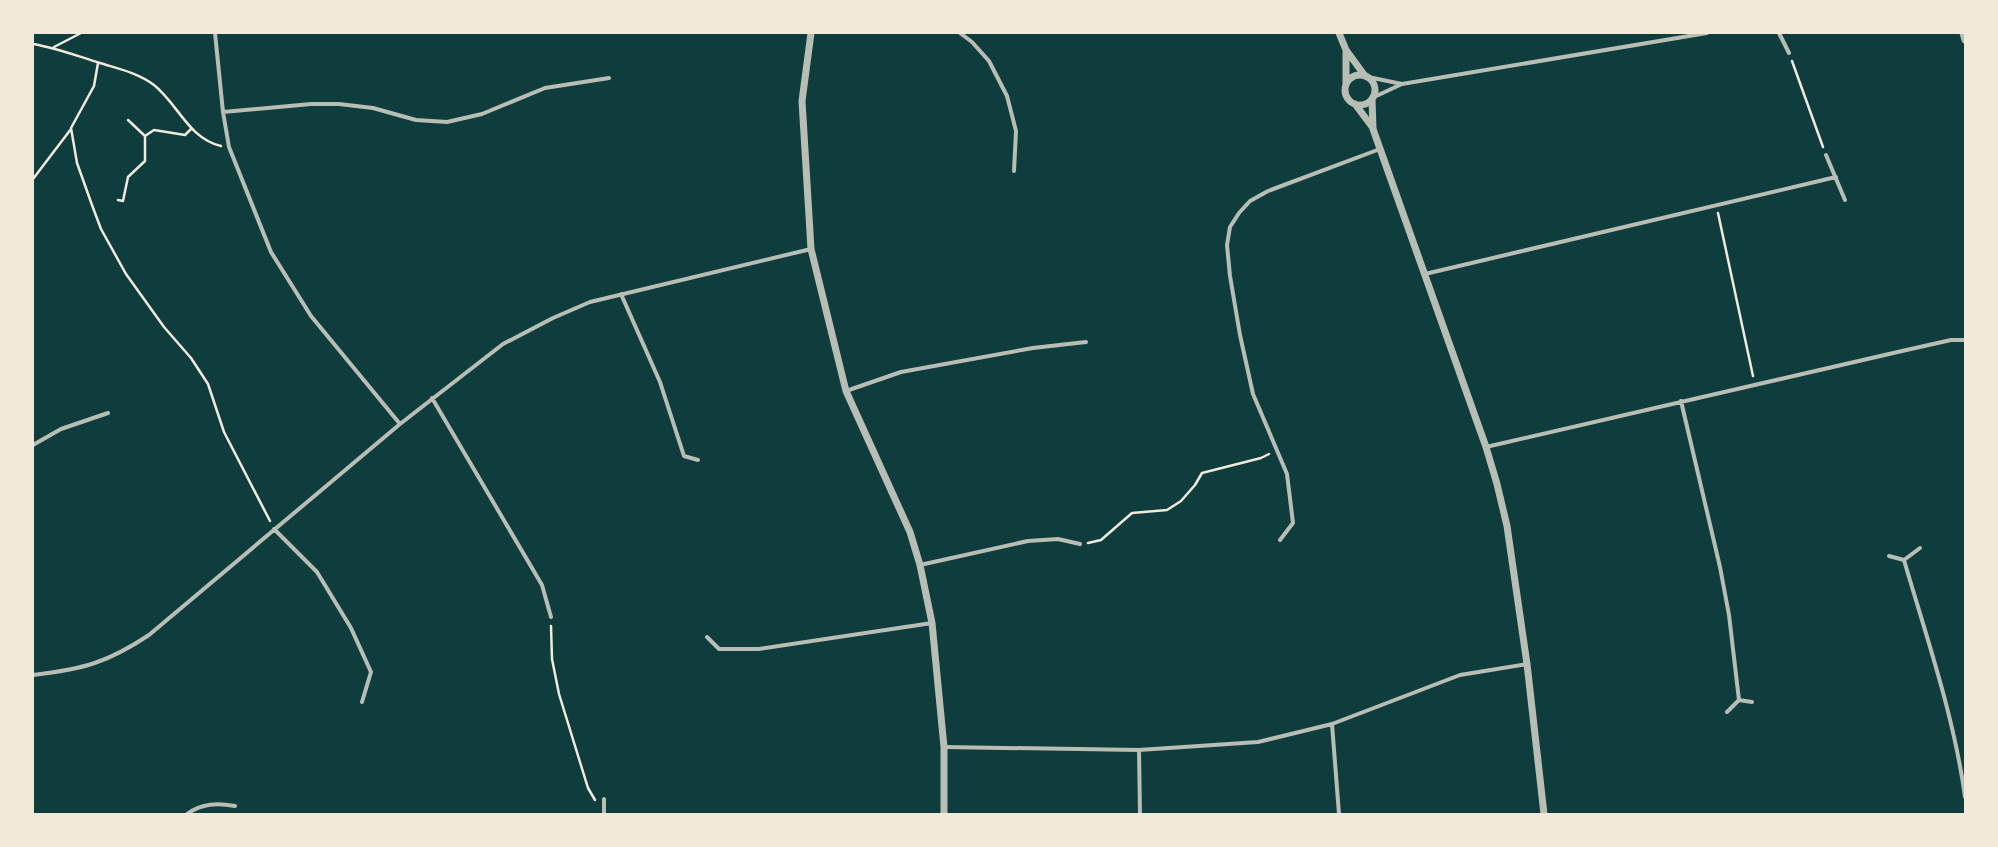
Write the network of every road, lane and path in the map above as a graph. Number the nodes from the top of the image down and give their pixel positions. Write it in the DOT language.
graph roads {
  1 [pos="80,33"];
  2 [pos="215,33"];
  3 [pos="811,33"];
  4 [pos="960,33"];
  5 [pos="1340,33"];
  6 [pos="1707,33"];
  7 [pos="1779,33"];
  8 [pos="1963,33"];
  9 [pos="1965,40"];
  10 [pos="33,44"];
  11 [pos="54,48"];
  12 [pos="1346,50"];
  13 [pos="1789,54"];
  14 [pos="98,63"];
  15 [pos="1366,76"];
  16 [pos="609,78"];
  17 [pos="1346,84"];
  18 [pos="1402,84"];
  19 [pos="1373,98"];
  20 [pos="1355,104"];
  21 [pos="223,112"];
  22 [pos="128,120"];
  23 [pos="71,128"];
  24 [pos="192,129"];
  25 [pos="1373,129"];
  26 [pos="145,136"];
  27 [pos="229,147"];
  28 [pos="1380,149"];
  29 [pos="1826,155"];
  30 [pos="1014,171"];
  31 [pos="1836,177"];
  32 [pos="33,179"];
  33 [pos="118,200"];
  34 [pos="1845,200"];
  35 [pos="1716,204"];
  36 [pos="811,249"];
  37 [pos="1425,274"];
  38 [pos="621,294"];
  39 [pos="1965,340"];
  40 [pos="1086,342"];
  41 [pos="1755,384"];
  42 [pos="846,390"];
  43 [pos="432,398"];
  44 [pos="1681,401"];
  45 [pos="108,412"];
  46 [pos="400,424"];
  47 [pos="33,445"];
  48 [pos="1486,447"];
  49 [pos="1276,450"];
  50 [pos="698,460"];
  51 [pos="274,529"];
  52 [pos="1280,540"];
  53 [pos="1080,544"];
  54 [pos="1920,548"];
  55 [pos="1889,556"];
  56 [pos="1904,560"];
  57 [pos="920,565"];
  58 [pos="551,618"];
  59 [pos="932,623"];
  60 [pos="707,636"];
  61 [pos="1527,664"];
  62 [pos="33,675"];
  63 [pos="1739,700"];
  64 [pos="362,702"];
  65 [pos="1752,702"];
  66 [pos="1727,712"];
  67 [pos="1332,724"];
  68 [pos="944,747"];
  69 [pos="1139,750"];
  70 [pos="1965,797"];
  71 [pos="604,799"];
  72 [pos="235,806"];
  73 [pos="187,814"];
  74 [pos="604,814"];
  75 [pos="944,814"];
  76 [pos="1140,814"];
  77 [pos="1339,814"];
  78 [pos="1544,814"];
  1 -- 11 [label="path"];
  2 -- 21 [label="street"];
  3 -- 36 [label="street"];
  4 -- 30 [label="street"];
  5 -- 12 [label="street"];
  6 -- 18 [label="street"];
  7 -- 13 [label="street"];
  8 -- 9 [label="street"];
  10 -- 11 [label="path"];
  11 -- 14 [label="path"];
  12 -- 15 [label="street"];
  12 -- 17 [label="street"];
  13 -- 29 [label="path"];
  14 -- 23 [label="path"];
  14 -- 24 [label="path"];
  15 -- 17 [label="street"];
  15 -- 18 [label="street"];
  15 -- 19 [label="street"];
  16 -- 21 [label="street"];
  17 -- 20 [label="street"];
  18 -- 19 [label="street"];
  19 -- 20 [label="street"];
  19 -- 25 [label="street"];
  20 -- 25 [label="street"];
  21 -- 27 [label="street"];
  22 -- 26 [label="path"];
  23 -- 32 [label="path"];
  23 -- 51 [label="path"];
  24 -- 26 [label="path"];
  24 -- 27 [label="path"];
  25 -- 28 [label="street"];
  26 -- 33 [label="path"];
  27 -- 46 [label="street"];
  28 -- 37 [label="street"];
  28 -- 49 [label="street"];
  29 -- 31 [label="street"];
  31 -- 34 [label="street"];
  31 -- 35 [label="street"];
  35 -- 37 [label="street"];
  35 -- 41 [label="path"];
  36 -- 38 [label="street"];
  36 -- 42 [label="street"];
  37 -- 48 [label="street"];
  38 -- 43 [label="street"];
  38 -- 50 [label="street"];
  39 -- 41 [label="street"];
  40 -- 42 [label="street"];
  41 -- 44 [label="street"];
  42 -- 57 [label="street"];
  43 -- 46 [label="street"];
  43 -- 58 [label="street"];
  44 -- 48 [label="street"];
  44 -- 63 [label="street"];
  45 -- 47 [label="street"];
  46 -- 51 [label="street"];
  48 -- 61 [label="street"];
  49 -- 52 [label="street"];
  49 -- 53 [label="path"];
  51 -- 62 [label="street"];
  51 -- 64 [label="street"];
  53 -- 57 [label="street"];
  54 -- 56 [label="street"];
  55 -- 56 [label="street"];
  56 -- 70 [label="street"];
  57 -- 59 [label="street"];
  58 -- 74 [label="path"];
  59 -- 60 [label="street"];
  59 -- 68 [label="street"];
  61 -- 67 [label="street"];
  61 -- 78 [label="street"];
  63 -- 65 [label="street"];
  63 -- 66 [label="street"];
  67 -- 69 [label="street"];
  67 -- 77 [label="street"];
  68 -- 69 [label="street"];
  68 -- 75 [label="street"];
  69 -- 76 [label="street"];
  71 -- 74 [label="street"];
  72 -- 73 [label="street"];
}
